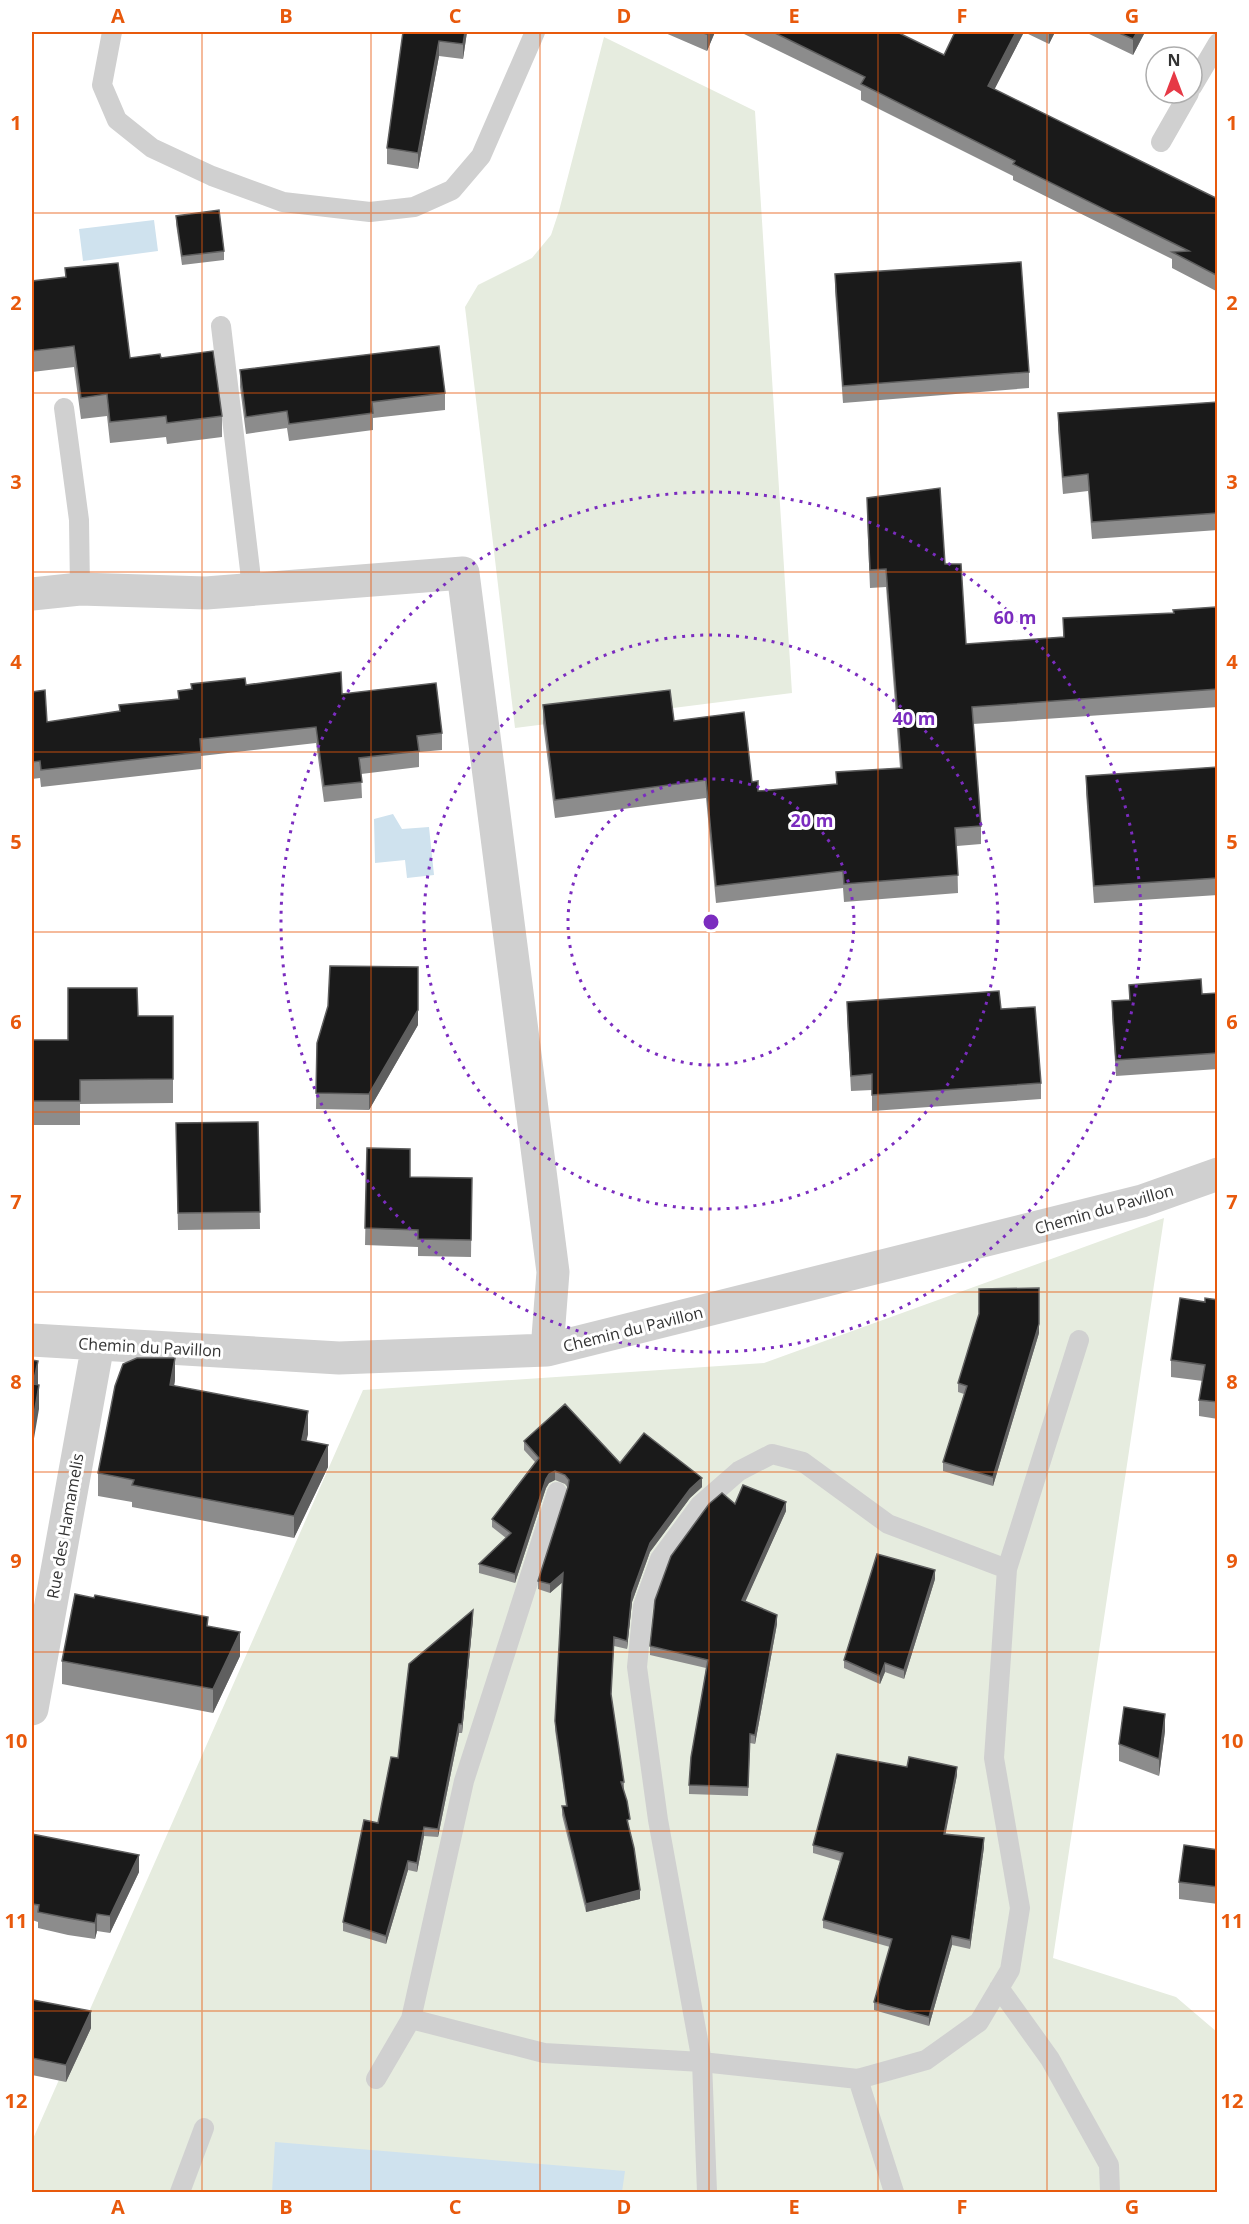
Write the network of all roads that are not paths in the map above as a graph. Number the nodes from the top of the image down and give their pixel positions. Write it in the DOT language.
graph roads {
  1 [pos="112,32"];
  2 [pos="535,32"];
  3 [pos="1218,43"];
  4 [pos="1204,67"];
  5 [pos="1182,105"];
  6 [pos="1161,142"];
  7 [pos="221,326"];
  8 [pos="64,408"];
  9 [pos="80,588"];
  10 [pos="251,589"];
  11 [pos="32,594"];
  12 [pos="1218,1173"];
  13 [pos="32,1340"];
  14 [pos="1079,1340"];
  15 [pos="98,1344"];
  16 [pos="547,1350"];
  17 [pos="557,1492"];
  18 [pos="1007,1569"];
  19 [pos="32,1709"];
  20 [pos="999,1988"];
  21 [pos="411,2019"];
  22 [pos="702,2062"];
  23 [pos="376,2079"];
  24 [pos="858,2079"];
  25 [pos="204,2128"];
  26 [pos="180,2193"];
  27 [pos="707,2193"];
  28 [pos="894,2193"];
  29 [pos="1110,2193"];
  1 -- 2 [label="lane"];
  3 -- 4 [label="lane"];
  5 -- 6 [label="lane"];
  7 -- 10 [label="lane"];
  8 -- 9 [label="lane"];
  9 -- 10 [label="street"];
  9 -- 11 [label="street"];
  10 -- 16 [label="street"];
  12 -- 16 [label="street, Chemin du Pavillon"];
  13 -- 15 [label="street, Chemin du Pavillon"];
  14 -- 18 [label="lane"];
  15 -- 16 [label="street, Chemin du Pavillon"];
  15 -- 19 [label="street, Rue des Hamamelis"];
  17 -- 21 [label="lane"];
  18 -- 20 [label="lane"];
  18 -- 22 [label="lane"];
  20 -- 24 [label="lane"];
  20 -- 29 [label="lane"];
  21 -- 22 [label="lane"];
  21 -- 23 [label="lane"];
  22 -- 24 [label="lane"];
  22 -- 27 [label="lane"];
  24 -- 28 [label="lane"];
  25 -- 26 [label="lane"];
}
